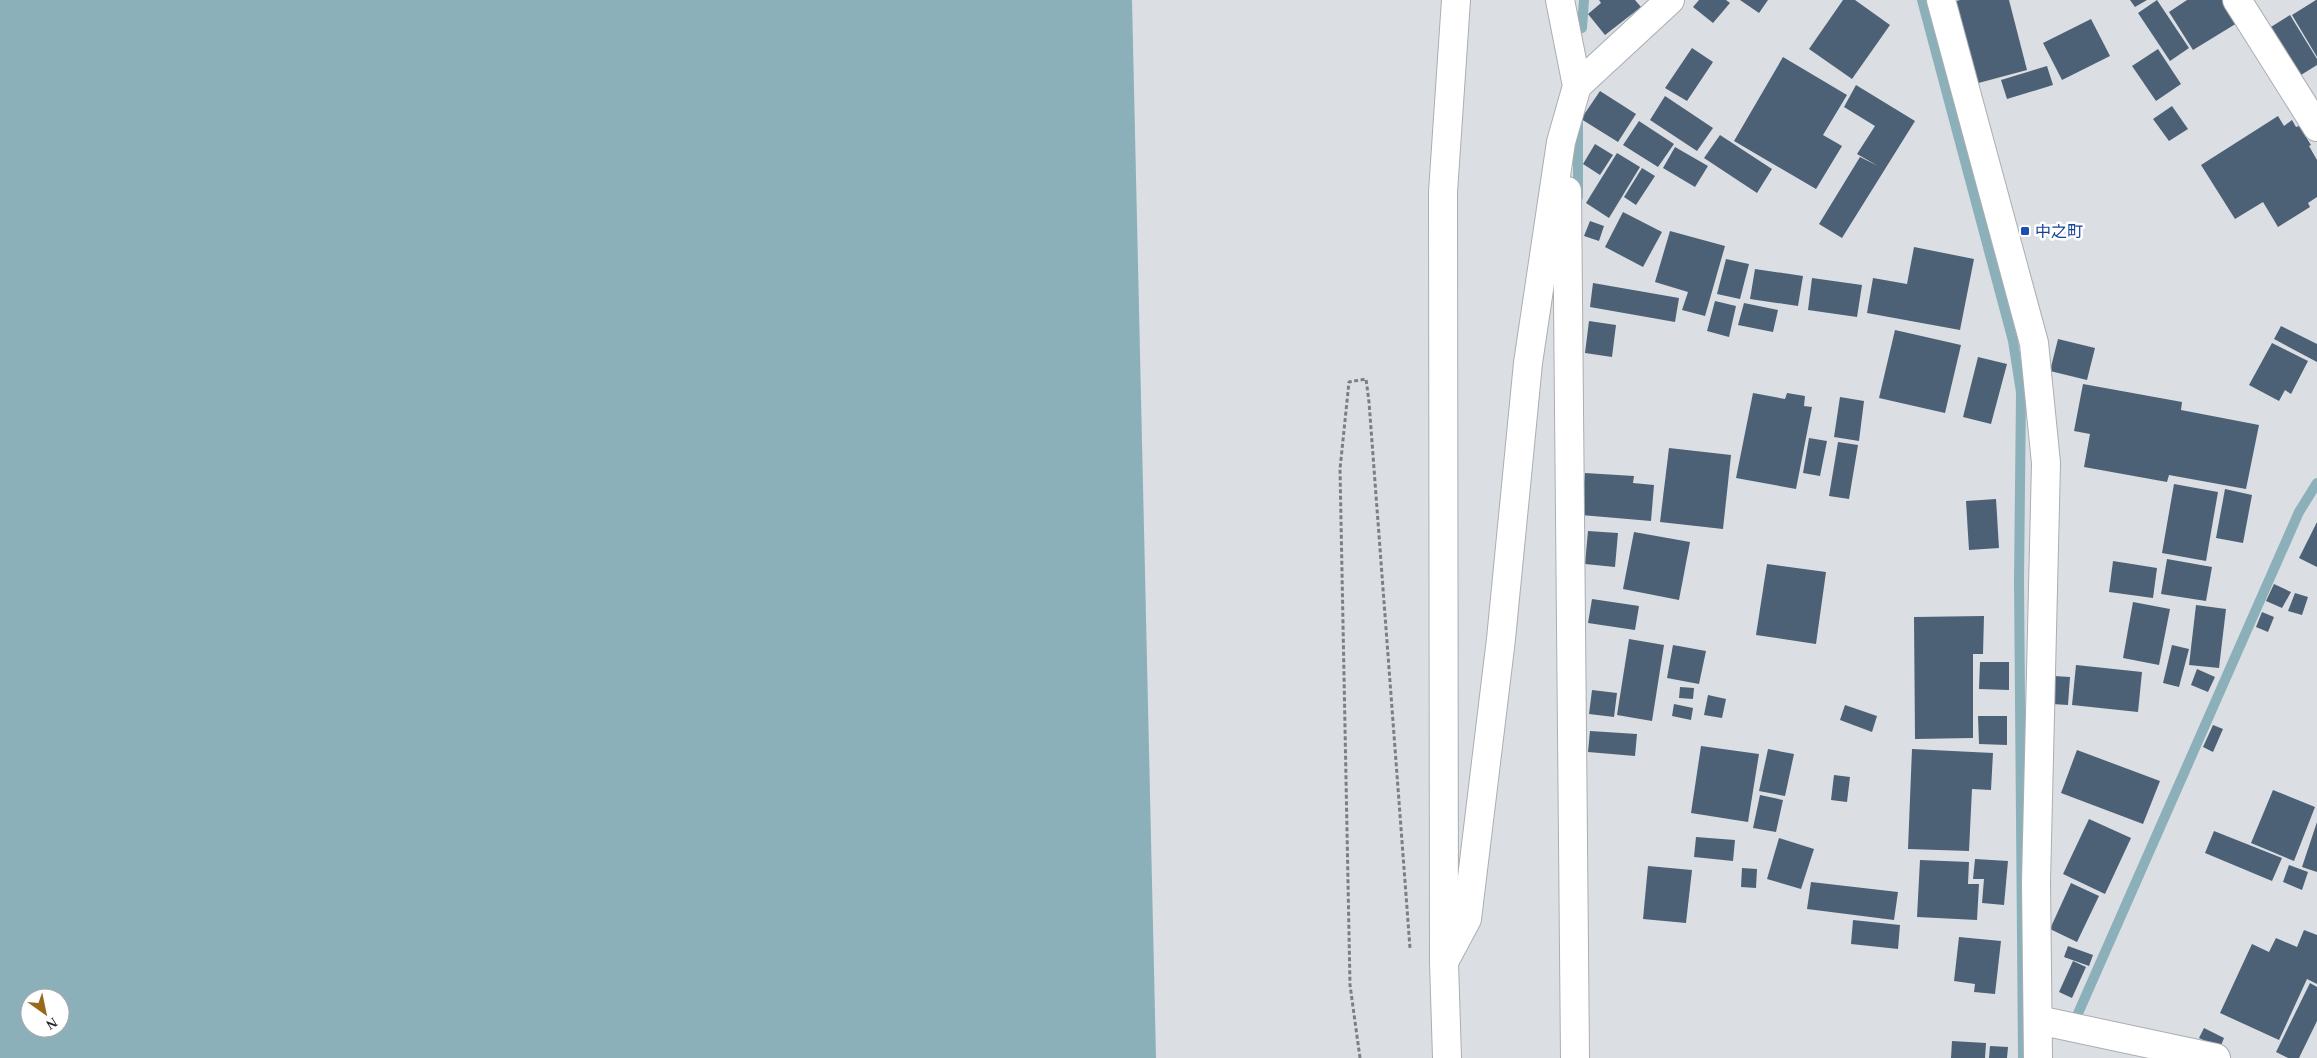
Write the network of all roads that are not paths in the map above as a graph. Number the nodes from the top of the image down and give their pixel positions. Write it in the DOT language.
graph roads {
  1 [pos="1456,0"];
  2 [pos="1560,0"];
  3 [pos="1670,0"];
  4 [pos="1942,0"];
  5 [pos="2237,0"];
  6 [pos="1577,86"];
  7 [pos="2317,127"];
  8 [pos="1561,142"];
  9 [pos="1444,962"];
  10 [pos="2038,1020"];
  11 [pos="1447,1058"];
  12 [pos="1575,1058"];
  13 [pos="2038,1058"];
  14 [pos="2216,1058"];
  1 -- 9 [label="street"];
  2 -- 6 [label="street"];
  3 -- 6 [label="street"];
  4 -- 10 [label="street"];
  5 -- 7 [label="street"];
  6 -- 8 [label="street"];
  8 -- 9 [label="street"];
  8 -- 12 [label="street"];
  9 -- 11 [label="street"];
  10 -- 13 [label="street"];
  10 -- 14 [label="street"];
}
